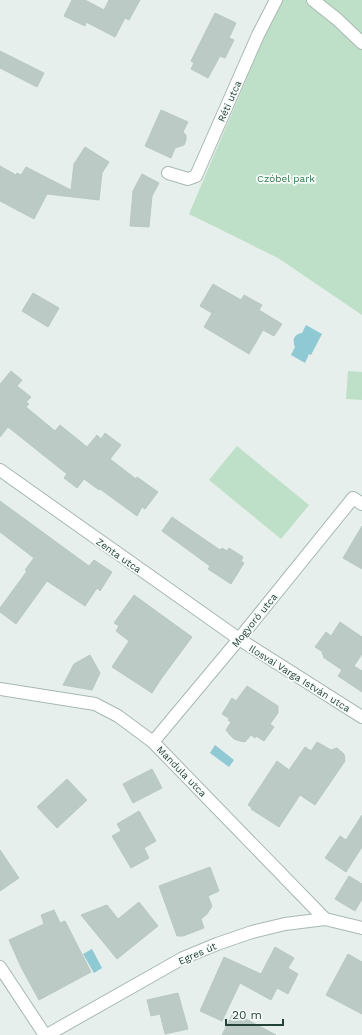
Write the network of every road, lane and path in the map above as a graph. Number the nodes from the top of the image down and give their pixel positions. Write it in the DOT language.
graph roads {
  1 [pos="276,0"];
  2 [pos="313,0"];
  3 [pos="362,43"];
  4 [pos="168,173"];
  5 [pos="0,470"];
  6 [pos="357,501"];
  7 [pos="239,638"];
  8 [pos="0,689"];
  9 [pos="362,717"];
  10 [pos="153,742"];
  11 [pos="325,920"];
  12 [pos="362,928"];
  13 [pos="0,967"];
  14 [pos="46,1035"];
  1 -- 4 [label="street, Réti utca"];
  2 -- 3 [label="street"];
  5 -- 7 [label="street, Zenta utca"];
  6 -- 7 [label="street, Mogyoró utca"];
  7 -- 9 [label="street, Ilosvai Varga István utca"];
  7 -- 10 [label="street, Mogyoró utca"];
  8 -- 10 [label="street, Mandula utca"];
  10 -- 11 [label="street, Mandula utca"];
  11 -- 12 [label="street, Egres út"];
  11 -- 14 [label="street, Egres út"];
  13 -- 14 [label="street"];
}
